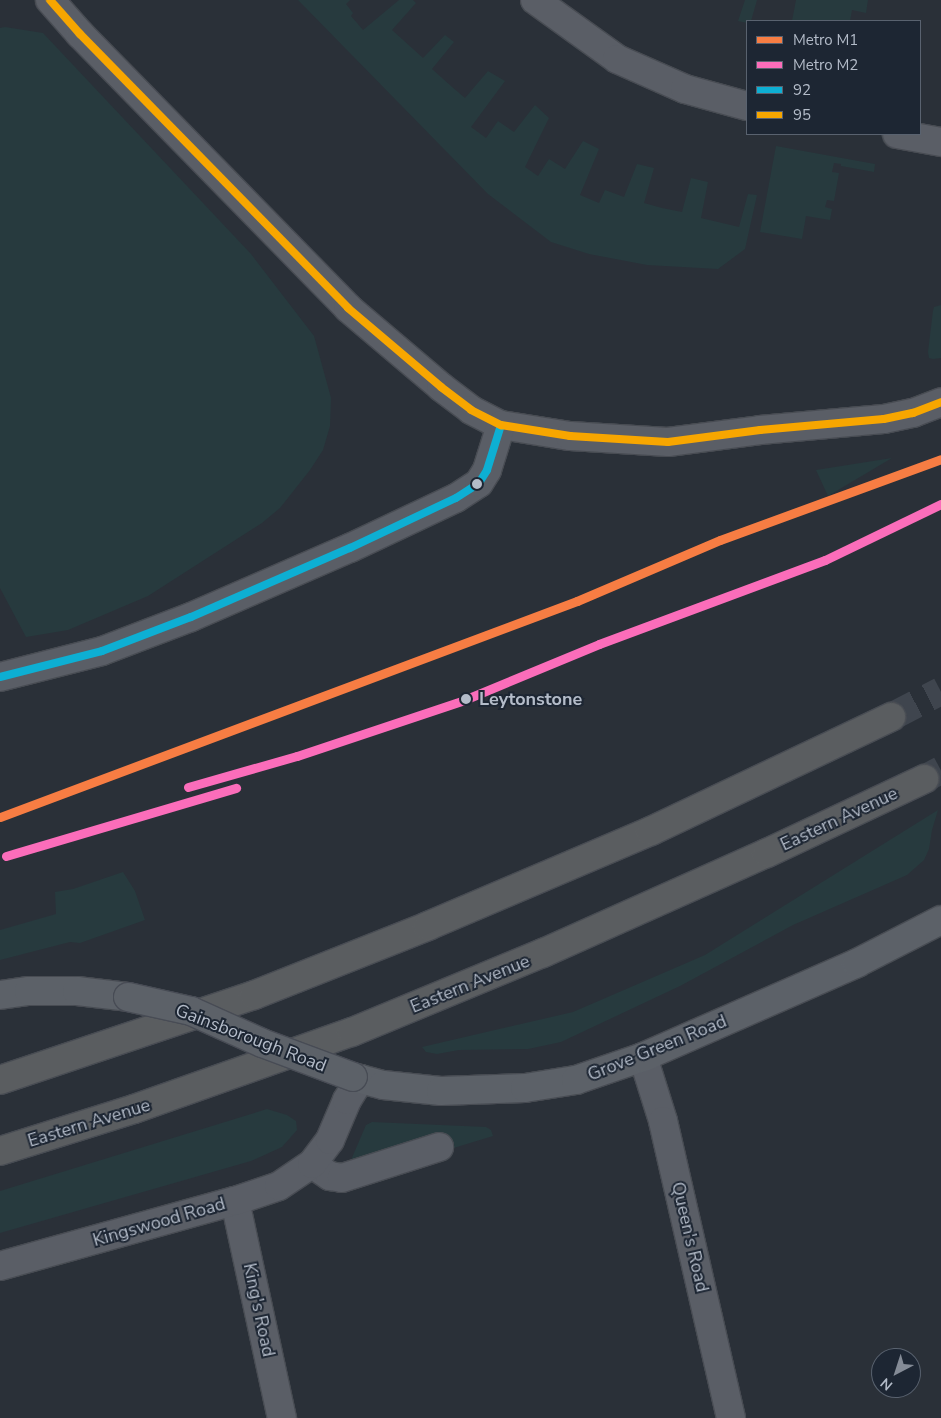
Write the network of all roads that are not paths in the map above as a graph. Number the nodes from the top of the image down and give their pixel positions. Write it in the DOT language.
graph roads {
  1 [pos="50,0"];
  2 [pos="534,0"];
  3 [pos="746,106"];
  4 [pos="902,135"];
  5 [pos="941,142"];
  6 [pos="941,402"];
  7 [pos="501,425"];
  8 [pos="0,677"];
  9 [pos="892,717"];
  10 [pos="924,779"];
  11 [pos="941,920"];
  12 [pos="0,995"];
  13 [pos="643,1057"];
  14 [pos="357,1078"];
  15 [pos="0,1080"];
  16 [pos="440,1147"];
  17 [pos="0,1151"];
  18 [pos="312,1164"];
  19 [pos="235,1201"];
  20 [pos="0,1266"];
  21 [pos="282,1418"];
  22 [pos="732,1418"];
  1 -- 7 [label="street"];
  2 -- 3 [label="street"];
  4 -- 5 [label="street"];
  6 -- 7 [label="street"];
  7 -- 8 [label="street"];
  9 -- 15 [label="highway"];
  10 -- 17 [label="highway, Eastern Avenue"];
  11 -- 13 [label="main road, Grove Green Road"];
  12 -- 14 [label="main road, Gainsborough Road, bridge"];
  13 -- 14 [label="main road, Grove Green Road"];
  13 -- 22 [label="street, Queen's Road"];
  14 -- 18 [label="street, Kingswood Road"];
  16 -- 18 [label="street"];
  18 -- 19 [label="street, Kingswood Road"];
  19 -- 20 [label="street, Kingswood Road"];
  19 -- 21 [label="street, King's Road"];
}
